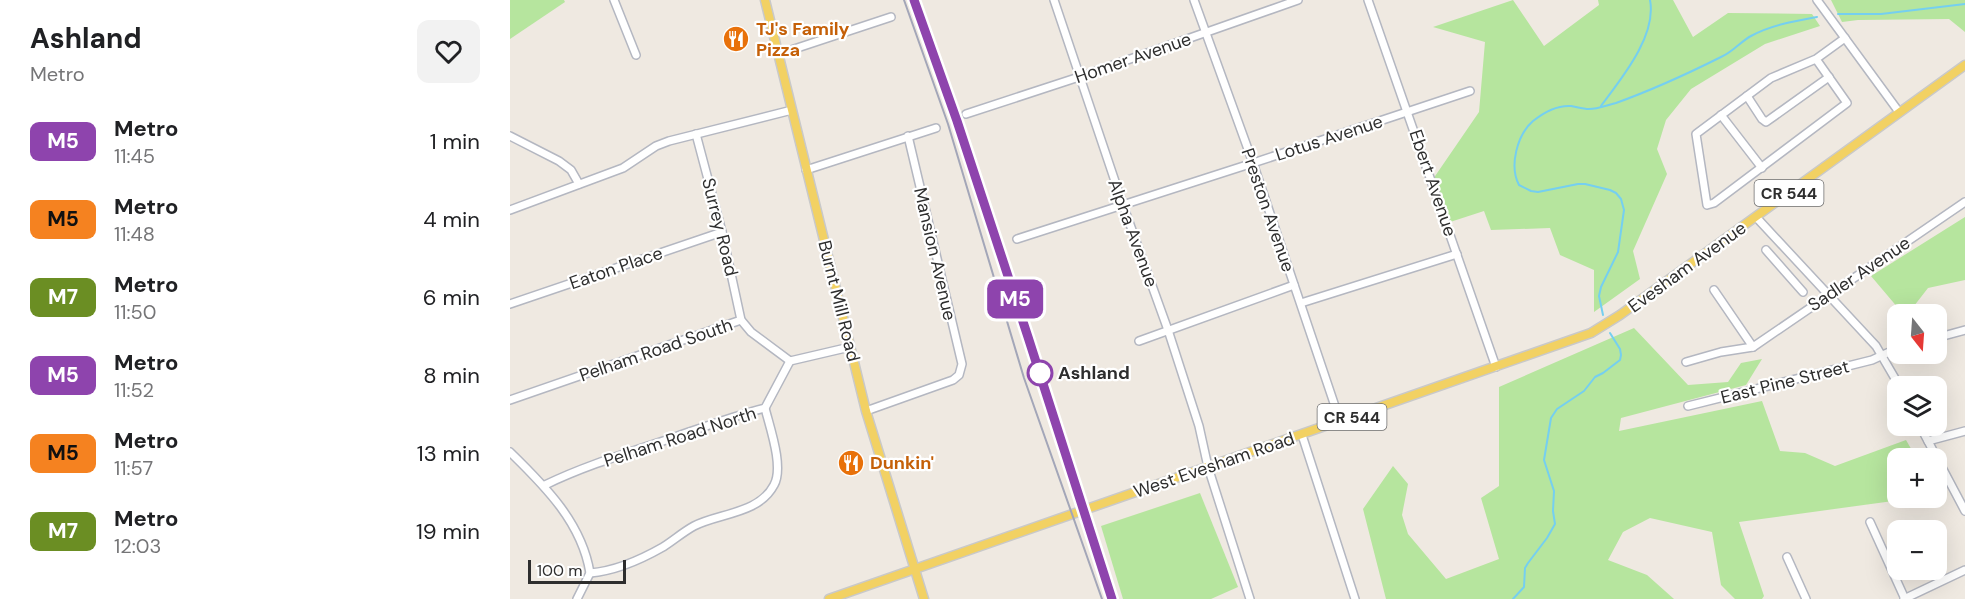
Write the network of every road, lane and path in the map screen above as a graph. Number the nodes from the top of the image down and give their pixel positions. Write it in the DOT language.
graph roads {
  1 [pos="614,0"];
  2 [pos="765,0"];
  3 [pos="1054,0"];
  4 [pos="1194,0"];
  5 [pos="1298,0"];
  6 [pos="1368,0"];
  7 [pos="1817,0"];
  8 [pos="891,17"];
  9 [pos="1205,32"];
  10 [pos="1845,38"];
  11 [pos="779,54"];
  12 [pos="636,55"];
  13 [pos="1816,59"];
  14 [pos="1965,65"];
  15 [pos="1079,77"];
  16 [pos="1829,77"];
  17 [pos="1470,91"];
  18 [pos="1747,96"];
  19 [pos="792,110"];
  20 [pos="1408,112"];
  21 [pos="1899,112"];
  22 [pos="966,114"];
  23 [pos="1721,115"];
  24 [pos="936,128"];
  25 [pos="696,134"];
  26 [pos="510,136"];
  27 [pos="908,136"];
  28 [pos="1253,164"];
  29 [pos="1762,168"];
  30 [pos="806,170"];
  31 [pos="579,184"];
  32 [pos="1965,202"];
  33 [pos="1123,205"];
  34 [pos="510,210"];
  35 [pos="1756,217"];
  36 [pos="722,232"];
  37 [pos="1017,238"];
  38 [pos="1766,250"];
  39 [pos="1457,254"];
  40 [pos="1795,259"];
  41 [pos="1784,270"];
  42 [pos="1294,285"];
  43 [pos="1714,290"];
  44 [pos="1803,292"];
  45 [pos="1828,295"];
  46 [pos="1301,303"];
  47 [pos="510,304"];
  48 [pos="1613,320"];
  49 [pos="741,321"];
  50 [pos="1168,330"];
  51 [pos="1965,330"];
  52 [pos="1947,335"];
  53 [pos="1139,340"];
  54 [pos="850,347"];
  55 [pos="1753,347"];
  56 [pos="1887,353"];
  57 [pos="1882,355"];
  58 [pos="790,361"];
  59 [pos="1686,362"];
  60 [pos="1496,367"];
  61 [pos="1894,376"];
  62 [pos="510,400"];
  63 [pos="1688,406"];
  64 [pos="765,408"];
  65 [pos="866,411"];
  66 [pos="1340,421"];
  67 [pos="1965,430"];
  68 [pos="1302,435"];
  69 [pos="1925,436"];
  70 [pos="1928,441"];
  71 [pos="510,452"];
  72 [pos="1208,467"];
  73 [pos="544,485"];
  74 [pos="1965,511"];
  75 [pos="1870,522"];
  76 [pos="1786,557"];
  77 [pos="915,569"];
  78 [pos="1965,570"];
  79 [pos="590,573"];
  80 [pos="577,599"];
  81 [pos="829,599"];
  82 [pos="924,599"];
  83 [pos="1250,599"];
  84 [pos="1354,599"];
  85 [pos="1806,599"];
  86 [pos="1904,599"];
  1 -- 12 [label="street"];
  2 -- 11 [label="main road, Burnt Mill Road"];
  3 -- 15 [label="street, Alpha Avenue"];
  4 -- 9 [label="street, Preston Avenue"];
  5 -- 9 [label="street, Homer Avenue"];
  6 -- 20 [label="street, Ebert Avenue"];
  7 -- 10 [label="street"];
  8 -- 11 [label="street"];
  9 -- 15 [label="street, Homer Avenue"];
  9 -- 28 [label="street, Preston Avenue"];
  10 -- 13 [label="street"];
  10 -- 21 [label="street"];
  11 -- 19 [label="main road, Burnt Mill Road"];
  13 -- 16 [label="street"];
  13 -- 18 [label="street"];
  14 -- 21 [label="main road, Evesham Avenue / CR 544"];
  15 -- 22 [label="street, Homer Avenue"];
  15 -- 33 [label="street, Alpha Avenue"];
  16 -- 18 [label="street"];
  16 -- 29 [label="street"];
  17 -- 20 [label="street, Lotus Avenue"];
  18 -- 23 [label="street"];
  19 -- 25 [label="street"];
  19 -- 30 [label="main road, Burnt Mill Road"];
  20 -- 28 [label="street, Lotus Avenue"];
  20 -- 39 [label="street, Ebert Avenue"];
  21 -- 35 [label="main road, Evesham Avenue / CR 544"];
  23 -- 29 [label="street"];
  23 -- 29 [label="street"];
  24 -- 27 [label="street"];
  25 -- 31 [label="street"];
  25 -- 36 [label="street, Surrey Road"];
  26 -- 31 [label="street"];
  27 -- 30 [label="street"];
  27 -- 65 [label="street, Mansion Avenue"];
  28 -- 33 [label="street, Lotus Avenue"];
  28 -- 42 [label="street, Preston Avenue"];
  30 -- 54 [label="main road, Burnt Mill Road"];
  31 -- 34 [label="street"];
  32 -- 45 [label="street, Sadler Avenue"];
  33 -- 37 [label="street, Lotus Avenue"];
  33 -- 50 [label="street, Alpha Avenue"];
  35 -- 40 [label="street"];
  35 -- 48 [label="main road, Evesham Avenue / CR 544"];
  36 -- 47 [label="street, Eaton Place"];
  36 -- 49 [label="street, Surrey Road"];
  38 -- 41 [label="street"];
  39 -- 46 [label="street"];
  39 -- 60 [label="street, Ebert Avenue"];
  40 -- 41 [label="street"];
  40 -- 45 [label="street"];
  41 -- 44 [label="street"];
  42 -- 46 [label="street, Preston Avenue"];
  42 -- 50 [label="street"];
  43 -- 55 [label="street"];
  45 -- 55 [label="street, Sadler Avenue"];
  45 -- 57 [label="street"];
  46 -- 66 [label="street, Preston Avenue"];
  48 -- 60 [label="main road, West Evesham Road / CR 544"];
  49 -- 58 [label="street, Pelham Road South"];
  49 -- 62 [label="street, Pelham Road South"];
  50 -- 53 [label="street"];
  50 -- 72 [label="street, Alpha Avenue"];
  51 -- 52 [label="street"];
  54 -- 58 [label="street"];
  54 -- 65 [label="main road, Burnt Mill Road"];
  55 -- 59 [label="street"];
  56 -- 57 [label="street, East Pine Street"];
  57 -- 61 [label="street"];
  57 -- 63 [label="street, East Pine Street"];
  58 -- 64 [label="street, Pelham Road North"];
  60 -- 66 [label="main road, West Evesham Road / CR 544"];
  64 -- 73 [label="street, Pelham Road North"];
  64 -- 79 [label="street"];
  65 -- 77 [label="main road, Burnt Mill Road"];
  66 -- 68 [label="main road, West Evesham Road / CR 544"];
  67 -- 70 [label="street"];
  68 -- 72 [label="main road, West Evesham Road / CR 544"];
  68 -- 84 [label="street"];
  69 -- 70 [label="street"];
  70 -- 74 [label="street"];
  71 -- 73 [label="street"];
  72 -- 77 [label="main road, West Evesham Road / CR 544"];
  72 -- 83 [label="street, Alpha Avenue"];
  73 -- 79 [label="street"];
  75 -- 86 [label="street"];
  76 -- 85 [label="street"];
  77 -- 81 [label="main road, CR 544"];
  77 -- 82 [label="main road, Burnt Mill Road"];
  78 -- 86 [label="street"];
  79 -- 80 [label="street"];
}
